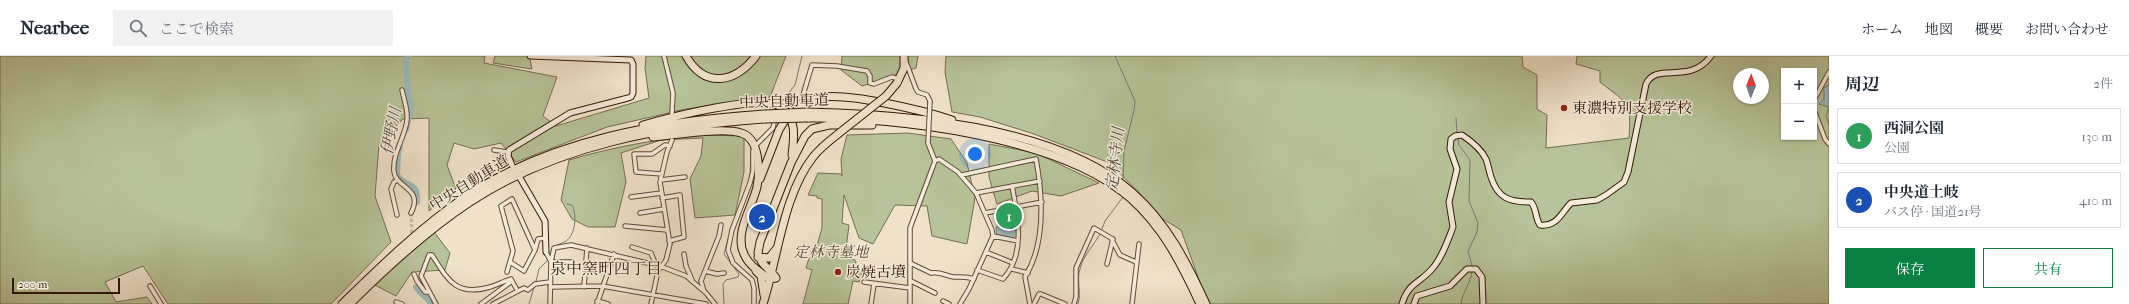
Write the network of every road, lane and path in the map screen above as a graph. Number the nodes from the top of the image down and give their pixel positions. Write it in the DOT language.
graph roads {
  1 [pos="530,56"];
  2 [pos="664,56"];
  3 [pos="686,56"];
  4 [pos="756,56"];
  5 [pos="904,56"];
  6 [pos="1711,56"];
  7 [pos="571,57"];
  8 [pos="632,58"];
  9 [pos="1829,72"];
  10 [pos="898,81"];
  11 [pos="402,90"];
  12 [pos="1817,94"];
  13 [pos="784,102"];
  14 [pos="776,110"];
  15 [pos="672,113"];
  16 [pos="808,115"];
  17 [pos="765,116"];
  18 [pos="1817,117"];
  19 [pos="968,126"];
  20 [pos="990,139"];
  21 [pos="672,140"];
  22 [pos="610,142"];
  23 [pos="586,144"];
  24 [pos="757,144"];
  25 [pos="1829,144"];
  26 [pos="670,146"];
  27 [pos="494,150"];
  28 [pos="753,150"];
  29 [pos="507,152"];
  30 [pos="935,161"];
  31 [pos="791,163"];
  32 [pos="512,165"];
  33 [pos="805,170"];
  34 [pos="662,174"];
  35 [pos="962,175"];
  36 [pos="685,177"];
  37 [pos="1105,177"];
  38 [pos="520,178"];
  39 [pos="398,180"];
  40 [pos="661,180"];
  41 [pos="1040,181"];
  42 [pos="1012,186"];
  43 [pos="756,187"];
  44 [pos="662,193"];
  45 [pos="976,193"];
  46 [pos="631,197"];
  47 [pos="662,198"];
  48 [pos="1042,202"];
  49 [pos="1138,202"];
  50 [pos="1016,207"];
  51 [pos="664,209"];
  52 [pos="411,213"];
  53 [pos="640,213"];
  54 [pos="985,213"];
  55 [pos="397,215"];
  56 [pos="721,225"];
  57 [pos="626,226"];
  58 [pos="667,230"];
  59 [pos="993,236"];
  60 [pos="782,237"];
  61 [pos="546,238"];
  62 [pos="1112,239"];
  63 [pos="669,241"];
  64 [pos="1018,241"];
  65 [pos="1139,244"];
  66 [pos="632,247"];
  67 [pos="587,248"];
  68 [pos="535,250"];
  69 [pos="986,252"];
  70 [pos="614,254"];
  71 [pos="684,254"];
  72 [pos="758,257"];
  73 [pos="549,258"];
  74 [pos="510,262"];
  75 [pos="572,262"];
  76 [pos="1136,262"];
  77 [pos="910,263"];
  78 [pos="1013,263"];
  79 [pos="1107,264"];
  80 [pos="658,266"];
  81 [pos="752,266"];
  82 [pos="1012,269"];
  83 [pos="977,270"];
  84 [pos="705,271"];
  85 [pos="507,272"];
  86 [pos="724,273"];
  87 [pos="1028,273"];
  88 [pos="414,274"];
  89 [pos="773,276"];
  90 [pos="974,279"];
  91 [pos="692,280"];
  92 [pos="512,281"];
  93 [pos="911,281"];
  94 [pos="550,282"];
  95 [pos="864,282"];
  96 [pos="874,284"];
  97 [pos="150,286"];
  98 [pos="602,286"];
  99 [pos="550,287"];
  100 [pos="584,287"];
  101 [pos="910,288"];
  102 [pos="516,290"];
  103 [pos="429,292"];
  104 [pos="705,292"];
  105 [pos="935,293"];
  106 [pos="652,294"];
  107 [pos="943,301"];
  108 [pos="396,302"];
  109 [pos="674,302"];
  110 [pos="765,302"];
  111 [pos="597,303"];
  112 [pos="161,304"];
  113 [pos="342,304"];
  114 [pos="350,304"];
  115 [pos="402,304"];
  116 [pos="436,304"];
  117 [pos="481,304"];
  118 [pos="494,304"];
  119 [pos="550,304"];
  120 [pos="608,304"];
  121 [pos="651,304"];
  122 [pos="706,304"];
  123 [pos="715,304"];
  124 [pos="754,304"];
  125 [pos="871,304"];
  126 [pos="910,304"];
  127 [pos="949,304"];
  128 [pos="960,304"];
  129 [pos="1030,304"];
  130 [pos="1034,304"];
  131 [pos="1065,304"];
  132 [pos="1074,304"];
  133 [pos="1132,304"];
  134 [pos="1200,304"];
  135 [pos="1206,304"];
  136 [pos="1402,304"];
  137 [pos="1414,304"];
  138 [pos="1483,304"];
  1 -- 7 [label="street"];
  2 -- 15 [label="street"];
  3 -- 4 [label="highway"];
  5 -- 10 [label="highway"];
  5 -- 30 [label="street, bridge"];
  6 -- 136 [label="street"];
  7 -- 8 [label="street"];
  8 -- 29 [label="street"];
  9 -- 12 [label="street"];
  10 -- 13 [label="street"];
  10 -- 33 [label="highway, bridge"];
  11 -- 39 [label="street"];
  14 -- 24 [label="street"];
  16 -- 17 [label="highway, 中央自動車道, bridge"];
  16 -- 19 [label="highway, 中央自動車道"];
  16 -- 20 [label="highway, 中央自動車道"];
  17 -- 22 [label="highway, 中央自動車道"];
  17 -- 23 [label="highway, 中央自動車道"];
  18 -- 25 [label="street"];
  19 -- 37 [label="highway, 中央自動車道"];
  19 -- 43 [label="highway"];
  20 -- 31 [label="highway"];
  20 -- 37 [label="highway, 中央自動車道"];
  21 -- 26 [label="street"];
  22 -- 43 [label="highway"];
  22 -- 114 [label="highway, 中央自動車道"];
  23 -- 31 [label="highway"];
  23 -- 113 [label="highway, 中央自動車道"];
  26 -- 34 [label="street"];
  26 -- 34 [label="street"];
  27 -- 29 [label="street"];
  28 -- 124 [label="street"];
  29 -- 32 [label="street"];
  30 -- 35 [label="street"];
  30 -- 77 [label="street"];
  31 -- 72 [label="highway"];
  33 -- 60 [label="highway"];
  33 -- 89 [label="highway"];
  34 -- 40 [label="street"];
  35 -- 41 [label="street"];
  35 -- 45 [label="street"];
  36 -- 40 [label="street"];
  37 -- 49 [label="highway, 中央自動車道"];
  38 -- 61 [label="street"];
  39 -- 52 [label="street"];
  39 -- 55 [label="street"];
  40 -- 44 [label="street"];
  41 -- 42 [label="street"];
  41 -- 48 [label="street"];
  42 -- 45 [label="street"];
  42 -- 50 [label="street"];
  43 -- 81 [label="highway"];
  44 -- 46 [label="street"];
  44 -- 47 [label="street"];
  45 -- 54 [label="street"];
  47 -- 51 [label="street"];
  47 -- 63 [label="street"];
  48 -- 50 [label="street"];
  48 -- 87 [label="street"];
  49 -- 134 [label="highway, 中央自動車道"];
  49 -- 135 [label="highway, 中央自動車道"];
  50 -- 54 [label="street"];
  50 -- 64 [label="street"];
  51 -- 53 [label="street"];
  51 -- 58 [label="street"];
  54 -- 59 [label="street"];
  56 -- 84 [label="street"];
  57 -- 58 [label="street"];
  58 -- 63 [label="street"];
  59 -- 64 [label="street"];
  59 -- 69 [label="street"];
  60 -- 72 [label="highway"];
  60 -- 89 [label="highway"];
  61 -- 68 [label="street"];
  61 -- 73 [label="street"];
  62 -- 76 [label="street"];
  62 -- 79 [label="street"];
  62 -- 132 [label="street"];
  63 -- 80 [label="street"];
  64 -- 78 [label="street"];
  65 -- 76 [label="street"];
  66 -- 80 [label="street"];
  67 -- 70 [label="street"];
  67 -- 73 [label="street"];
  67 -- 100 [label="street"];
  68 -- 74 [label="street"];
  68 -- 74 [label="street"];
  69 -- 78 [label="street"];
  69 -- 83 [label="street"];
  70 -- 80 [label="street"];
  70 -- 98 [label="street"];
  71 -- 91 [label="street"];
  72 -- 89 [label="highway"];
  73 -- 75 [label="street"];
  73 -- 94 [label="street"];
  74 -- 85 [label="street"];
  76 -- 133 [label="street"];
  77 -- 90 [label="street"];
  77 -- 93 [label="street"];
  78 -- 82 [label="street"];
  80 -- 91 [label="street"];
  80 -- 106 [label="street"];
  81 -- 89 [label="highway"];
  81 -- 110 [label="highway"];
  82 -- 83 [label="street"];
  82 -- 87 [label="street"];
  83 -- 90 [label="street"];
  84 -- 86 [label="street"];
  84 -- 104 [label="street"];
  87 -- 129 [label="street"];
  88 -- 103 [label="street"];
  89 -- 110 [label="highway"];
  90 -- 128 [label="street"];
  91 -- 104 [label="street"];
  92 -- 102 [label="street"];
  92 -- 103 [label="street"];
  92 -- 117 [label="street"];
  93 -- 101 [label="street"];
  93 -- 105 [label="street"];
  94 -- 99 [label="street"];
  94 -- 102 [label="street"];
  95 -- 96 [label="street"];
  96 -- 101 [label="street"];
  96 -- 125 [label="street"];
  97 -- 112 [label="street"];
  98 -- 100 [label="street"];
  98 -- 106 [label="street"];
  98 -- 111 [label="street"];
  99 -- 100 [label="street"];
  99 -- 119 [label="street"];
  101 -- 126 [label="street"];
  102 -- 118 [label="street"];
  103 -- 116 [label="street"];
  104 -- 123 [label="street"];
  106 -- 109 [label="street"];
  106 -- 121 [label="street"];
  107 -- 127 [label="street"];
  108 -- 115 [label="street"];
  109 -- 122 [label="street"];
  111 -- 120 [label="street"];
  130 -- 131 [label="street"];
  137 -- 138 [label="street"];
}
